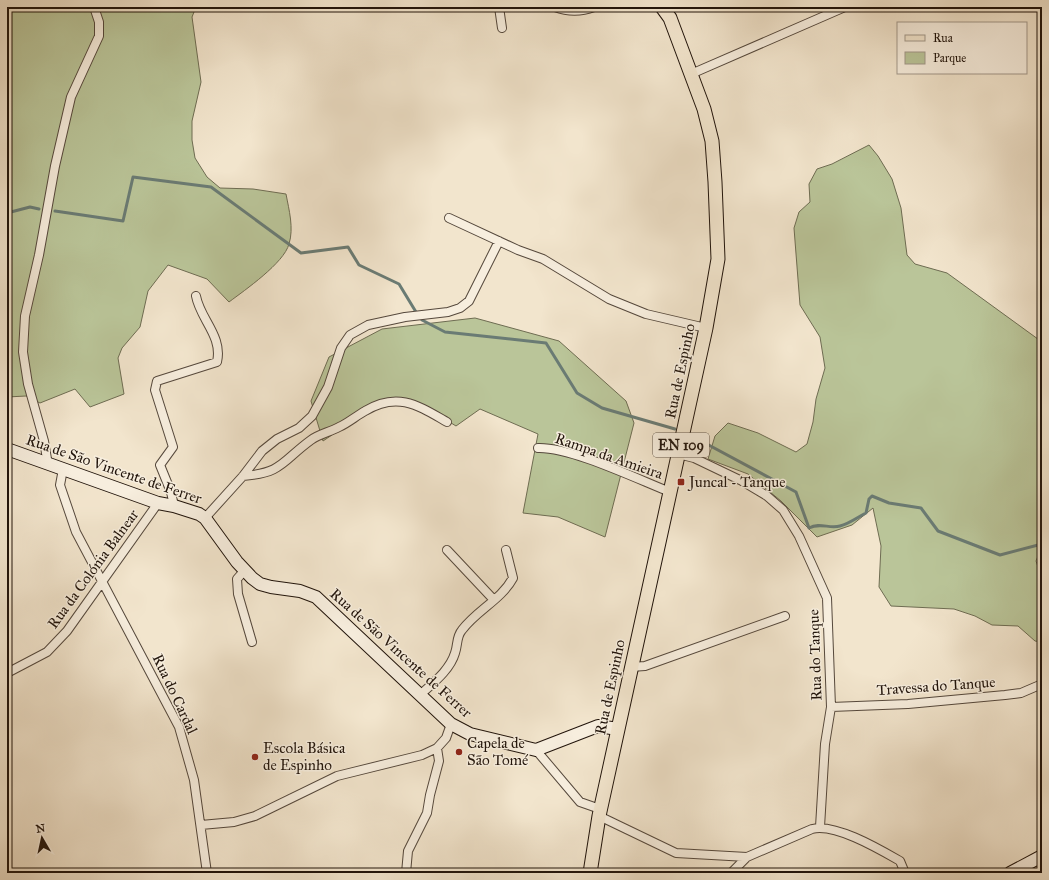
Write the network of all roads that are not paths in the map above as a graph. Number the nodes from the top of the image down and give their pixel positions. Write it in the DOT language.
graph roads {
  1 [pos="94,7"];
  2 [pos="499,7"];
  3 [pos="555,7"];
  4 [pos="594,7"];
  5 [pos="662,7"];
  6 [pos="845,7"];
  7 [pos="670,13"];
  8 [pos="502,28"];
  9 [pos="691,74"];
  10 [pos="449,218"];
  11 [pos="499,242"];
  12 [pos="196,296"];
  13 [pos="706,328"];
  14 [pos="447,422"];
  15 [pos="538,448"];
  16 [pos="7,449"];
  17 [pos="678,454"];
  18 [pos="48,465"];
  19 [pos="63,469"];
  20 [pos="243,476"];
  21 [pos="670,492"];
  22 [pos="158,503"];
  23 [pos="174,506"];
  24 [pos="205,518"];
  25 [pos="447,550"];
  26 [pos="506,550"];
  27 [pos="244,571"];
  28 [pos="103,583"];
  29 [pos="494,600"];
  30 [pos="785,616"];
  31 [pos="252,642"];
  32 [pos="632,667"];
  33 [pos="7,672"];
  34 [pos="1042,684"];
  35 [pos="420,695"];
  36 [pos="831,707"];
  37 [pos="451,724"];
  38 [pos="618,729"];
  39 [pos="437,748"];
  40 [pos="536,750"];
  41 [pos="599,812"];
  42 [pos="201,825"];
  43 [pos="820,827"];
  44 [pos="1042,856"];
  45 [pos="747,857"];
  46 [pos="208,873"];
  47 [pos="406,873"];
  48 [pos="590,873"];
  49 [pos="731,873"];
  50 [pos="905,873"];
  51 [pos="1010,873"];
  1 -- 18 [label="street"];
  2 -- 8 [label="street"];
  3 -- 4 [label="street"];
  5 -- 7 [label="main road, Rua de Espinho / EN 109"];
  6 -- 9 [label="street"];
  7 -- 9 [label="main road, Rua de Espinho / EN 109"];
  9 -- 13 [label="main road, Rua de Espinho / EN 109"];
  10 -- 11 [label="street"];
  11 -- 13 [label="street"];
  11 -- 20 [label="street"];
  12 -- 23 [label="street"];
  13 -- 17 [label="main road, Rua de Espinho / EN 109"];
  14 -- 20 [label="street"];
  15 -- 21 [label="street, Rampa da Amieira"];
  16 -- 18 [label="street, Rua de São Vincente de Ferrer"];
  17 -- 21 [label="main road, Rua de Espinho / EN 109"];
  17 -- 36 [label="street, Rua do Tanque"];
  18 -- 19 [label="street, Rua de São Vincente de Ferrer"];
  19 -- 22 [label="street, Rua de São Vincente de Ferrer"];
  19 -- 28 [label="street, Rua do Cardal"];
  20 -- 24 [label="street"];
  21 -- 32 [label="main road, Rua de Espinho / EN 109"];
  22 -- 23 [label="street, Rua de São Vincente de Ferrer"];
  22 -- 28 [label="street, Rua da Colónia Balnear"];
  23 -- 24 [label="street, Rua de São Vincente de Ferrer"];
  24 -- 27 [label="street, Rua de São Vincente de Ferrer"];
  25 -- 29 [label="street"];
  26 -- 29 [label="street"];
  27 -- 31 [label="street"];
  27 -- 35 [label="street, Rua de São Vincente de Ferrer"];
  28 -- 33 [label="street, Rua da Colónia Balnear"];
  28 -- 42 [label="street, Rua do Cardal"];
  29 -- 35 [label="street"];
  30 -- 32 [label="street"];
  32 -- 38 [label="main road, Rua de Espinho / EN 109"];
  34 -- 36 [label="street, Travessa do Tanque"];
  35 -- 37 [label="street, Rua de São Vincente de Ferrer"];
  36 -- 43 [label="street, Rua do Tanque"];
  37 -- 39 [label="street"];
  37 -- 40 [label="street, Rua de São Vincente de Ferrer"];
  38 -- 40 [label="street"];
  38 -- 41 [label="main road, Rua de Espinho / EN 109"];
  39 -- 42 [label="street"];
  39 -- 47 [label="street"];
  40 -- 41 [label="street"];
  41 -- 45 [label="street"];
  41 -- 48 [label="main road, Rua de Espinho / EN 109"];
  42 -- 46 [label="street, Rua do Cardal"];
  43 -- 45 [label="street"];
  43 -- 50 [label="street"];
  44 -- 51 [label="street"];
  45 -- 49 [label="street"];
}
